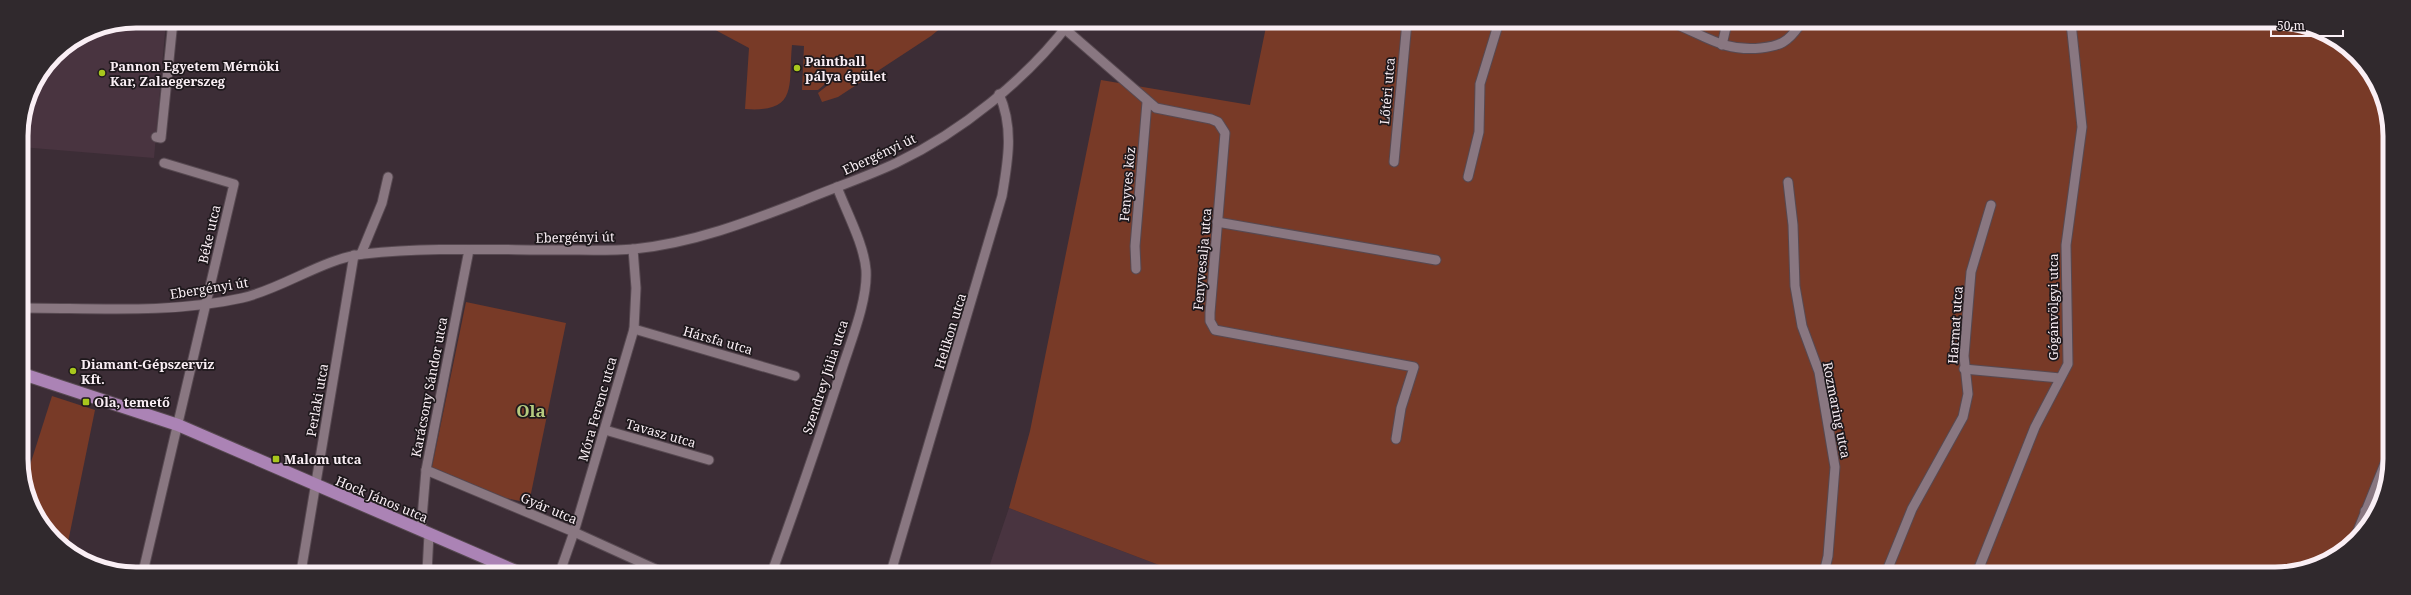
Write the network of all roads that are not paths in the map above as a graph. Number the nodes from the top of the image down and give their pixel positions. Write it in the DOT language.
graph roads {
  1 [pos="172,28"];
  2 [pos="1066,28"];
  3 [pos="1070,28"];
  4 [pos="1406,28"];
  5 [pos="1497,28"];
  6 [pos="1684,28"];
  7 [pos="1726,28"];
  8 [pos="1798,28"];
  9 [pos="2072,28"];
  10 [pos="1722,45"];
  11 [pos="999,94"];
  12 [pos="1147,102"];
  13 [pos="156,137"];
  14 [pos="1394,162"];
  15 [pos="164,163"];
  16 [pos="388,176"];
  17 [pos="1468,177"];
  18 [pos="1788,182"];
  19 [pos="837,187"];
  20 [pos="1991,205"];
  21 [pos="1217,222"];
  22 [pos="633,249"];
  23 [pos="469,250"];
  24 [pos="358,255"];
  25 [pos="1436,260"];
  26 [pos="1136,268"];
  27 [pos="206,303"];
  28 [pos="28,308"];
  29 [pos="634,328"];
  30 [pos="1964,369"];
  31 [pos="28,376"];
  32 [pos="795,376"];
  33 [pos="2060,378"];
  34 [pos="178,425"];
  35 [pos="605,430"];
  36 [pos="1396,439"];
  37 [pos="709,460"];
  38 [pos="2383,469"];
  39 [pos="426,470"];
  40 [pos="316,485"];
  41 [pos="2365,511"];
  42 [pos="2370,512"];
  43 [pos="2359,527"];
  44 [pos="425,532"];
  45 [pos="574,532"];
  46 [pos="144,567"];
  47 [pos="302,567"];
  48 [pos="427,567"];
  49 [pos="506,567"];
  50 [pos="562,567"];
  51 [pos="651,567"];
  52 [pos="774,567"];
  53 [pos="892,567"];
  54 [pos="1825,567"];
  55 [pos="1888,567"];
  56 [pos="1980,567"];
  1 -- 13 [label="street"];
  2 -- 11 [label="street, Ebergényi út"];
  3 -- 12 [label="street, Fenyvesalja utca"];
  4 -- 14 [label="street, Lőtéri utca"];
  5 -- 17 [label="street"];
  6 -- 10 [label="street"];
  7 -- 10 [label="street"];
  8 -- 10 [label="street"];
  9 -- 33 [label="street, Gógánvölgyi utca"];
  11 -- 19 [label="street, Ebergényi út"];
  11 -- 53 [label="street, Helikon utca"];
  12 -- 21 [label="street, Fenyvesalja utca"];
  12 -- 26 [label="street, Fenyves köz"];
  15 -- 27 [label="street, Béke utca"];
  16 -- 24 [label="street, Perlaki utca"];
  18 -- 54 [label="street, Rozmaring utca"];
  19 -- 22 [label="street, Ebergényi út"];
  19 -- 52 [label="street, Szendrey Júlia utca"];
  20 -- 30 [label="street, Harmat utca"];
  21 -- 25 [label="street"];
  21 -- 36 [label="street, Fenyvesalja utca"];
  22 -- 23 [label="street, Ebergényi út"];
  22 -- 29 [label="street, Móra Ferenc utca"];
  23 -- 24 [label="street, Ebergényi út"];
  23 -- 39 [label="street, Karácsony Sándor utca"];
  24 -- 27 [label="street, Ebergényi út"];
  24 -- 40 [label="street, Perlaki utca"];
  27 -- 28 [label="street, Ebergényi út"];
  27 -- 34 [label="street, Béke utca"];
  29 -- 32 [label="street, Hársfa utca"];
  29 -- 35 [label="street, Móra Ferenc utca"];
  30 -- 33 [label="street"];
  30 -- 55 [label="street, Harmat utca"];
  31 -- 34 [label="main road, Hock János utca"];
  33 -- 56 [label="street, Gógánvölgyi utca"];
  34 -- 40 [label="main road, Hock János utca"];
  34 -- 46 [label="street, Béke utca"];
  35 -- 37 [label="street, Tavasz utca"];
  35 -- 45 [label="street, Móra Ferenc utca"];
  38 -- 41 [label="street"];
  39 -- 44 [label="street, Karácsony Sándor utca"];
  39 -- 45 [label="street, Gyár utca"];
  40 -- 44 [label="main road, Hock János utca"];
  40 -- 47 [label="street, Perlaki utca"];
  41 -- 42 [label="street"];
  41 -- 43 [label="street"];
  44 -- 48 [label="street"];
  44 -- 49 [label="main road, Hock János utca"];
  45 -- 50 [label="street, Móra Ferenc utca"];
  45 -- 51 [label="street, Gyár utca"];
}
